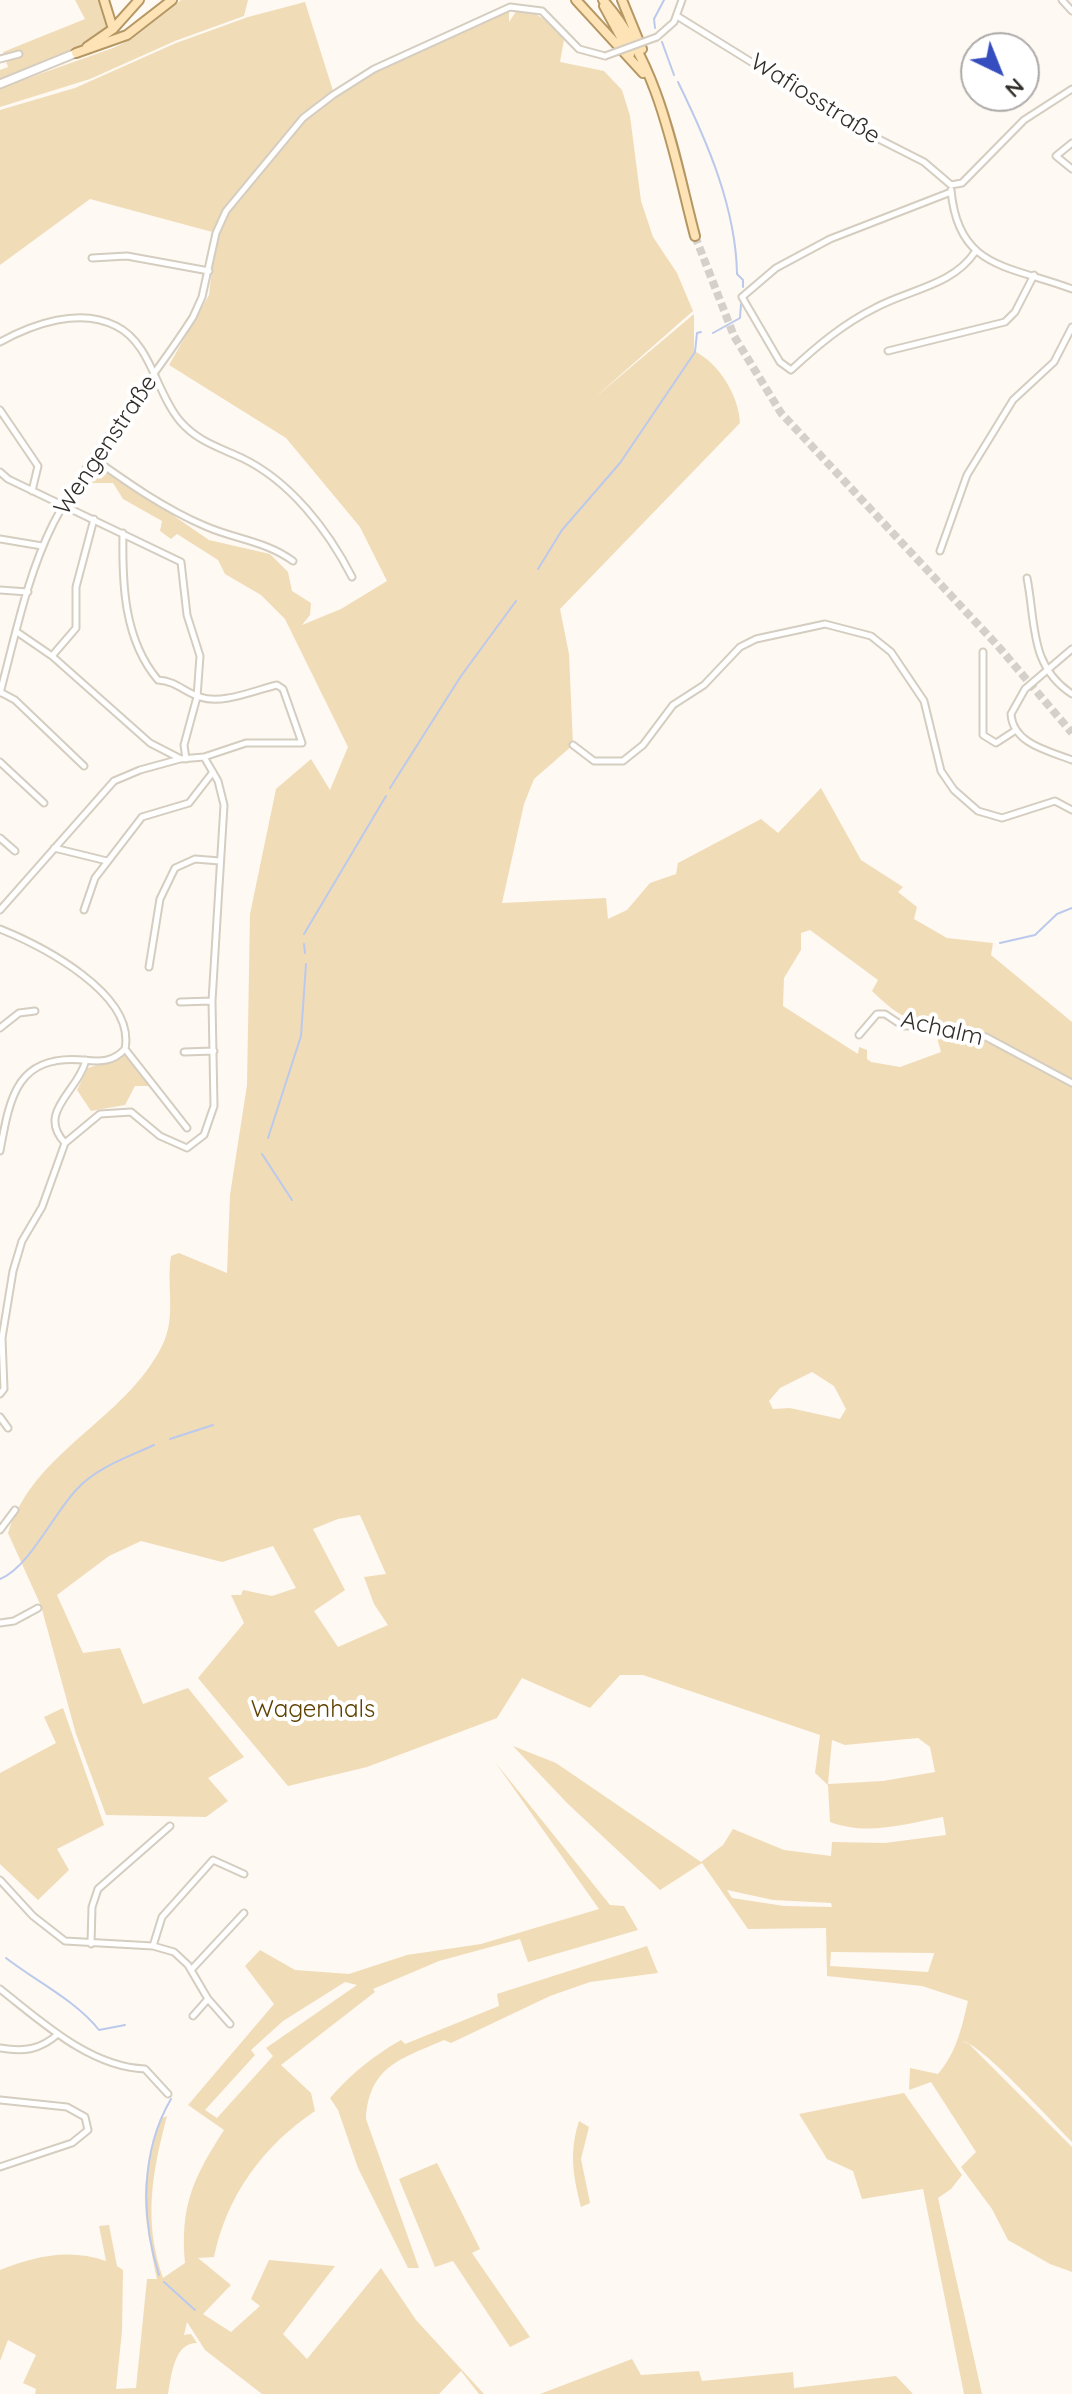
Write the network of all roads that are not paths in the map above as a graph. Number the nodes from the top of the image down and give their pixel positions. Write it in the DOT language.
graph roads {
  1 [pos="104,0"];
  2 [pos="139,0"];
  3 [pos="172,0"];
  4 [pos="576,0"];
  5 [pos="601,0"];
  6 [pos="622,0"];
  7 [pos="682,0"];
  8 [pos="1062,0"];
  9 [pos="1072,11"];
  10 [pos="677,16"];
  11 [pos="113,29"];
  12 [pos="76,53"];
  13 [pos="19,54"];
  14 [pos="0,59"];
  15 [pos="637,65"];
  16 [pos="0,84"];
  17 [pos="651,85"];
  18 [pos="1072,89"];
  19 [pos="1072,143"];
  20 [pos="1072,169"];
  21 [pos="951,188"];
  22 [pos="695,236"];
  23 [pos="975,252"];
  24 [pos="92,258"];
  25 [pos="209,271"];
  26 [pos="1034,275"];
  27 [pos="1072,289"];
  28 [pos="1072,327"];
  29 [pos="0,342"];
  30 [pos="916,342"];
  31 [pos="888,351"];
  32 [pos="919,352"];
  33 [pos="154,375"];
  34 [pos="0,410"];
  35 [pos="93,458"];
  36 [pos="0,472"];
  37 [pos="32,491"];
  38 [pos="64,504"];
  39 [pos="94,519"];
  40 [pos="939,524"];
  41 [pos="949,527"];
  42 [pos="123,533"];
  43 [pos="0,539"];
  44 [pos="43,546"];
  45 [pos="940,551"];
  46 [pos="293,561"];
  47 [pos="352,577"];
  48 [pos="1027,578"];
  49 [pos="0,590"];
  50 [pos="28,592"];
  51 [pos="17,632"];
  52 [pos="1072,649"];
  53 [pos="983,652"];
  54 [pos="52,656"];
  55 [pos="1047,671"];
  56 [pos="0,692"];
  57 [pos="1072,694"];
  58 [pos="197,697"];
  59 [pos="1016,730"];
  60 [pos="573,745"];
  61 [pos="204,757"];
  62 [pos="183,759"];
  63 [pos="1072,760"];
  64 [pos="0,762"];
  65 [pos="84,766"];
  66 [pos="213,772"];
  67 [pos="44,803"];
  68 [pos="1072,810"];
  69 [pos="0,838"];
  70 [pos="54,848"];
  71 [pos="15,851"];
  72 [pos="107,861"];
  73 [pos="220,861"];
  74 [pos="0,910"];
  75 [pos="84,910"];
  76 [pos="0,929"];
  77 [pos="149,967"];
  78 [pos="212,1001"];
  79 [pos="180,1002"];
  80 [pos="35,1011"];
  81 [pos="0,1028"];
  82 [pos="859,1035"];
  83 [pos="125,1049"];
  84 [pos="214,1051"];
  85 [pos="184,1052"];
  86 [pos="86,1060"];
  87 [pos="1072,1083"];
  88 [pos="7,1109"];
  89 [pos="0,1111"];
  90 [pos="187,1128"];
  91 [pos="65,1143"];
  92 [pos="0,1151"];
  93 [pos="0,1394"];
  94 [pos="0,1417"];
  95 [pos="8,1428"];
  96 [pos="15,1510"];
  97 [pos="0,1530"];
  98 [pos="38,1608"];
  99 [pos="0,1623"];
  100 [pos="170,1826"];
  101 [pos="244,1874"];
  102 [pos="0,1880"];
  103 [pos="244,1913"];
  104 [pos="91,1944"];
  105 [pos="153,1946"];
  106 [pos="191,1970"];
  107 [pos="0,1989"];
  108 [pos="208,1999"];
  109 [pos="193,2016"];
  110 [pos="230,2024"];
  111 [pos="58,2034"];
  112 [pos="0,2048"];
  113 [pos="168,2094"];
  114 [pos="0,2100"];
  115 [pos="0,2167"];
  1 -- 11 [label="main road"];
  2 -- 11 [label="main road"];
  3 -- 12 [label="main road"];
  4 -- 15 [label="main road"];
  5 -- 15 [label="main road"];
  5 -- 17 [label="main road"];
  6 -- 17 [label="main road"];
  7 -- 10 [label="street"];
  8 -- 9 [label="street"];
  10 -- 21 [label="street, Wafiosstraße"];
  10 -- 25 [label="street, Wengenstraße, bridge"];
  11 -- 12 [label="main road"];
  12 -- 16 [label="main road"];
  13 -- 14 [label="street"];
  15 -- 17 [label="main road"];
  17 -- 22 [label="main road"];
  18 -- 21 [label="street"];
  19 -- 20 [label="street"];
  21 -- 23 [label="street"];
  21 -- 23 [label="street"];
  23 -- 26 [label="street"];
  24 -- 25 [label="street"];
  25 -- 33 [label="street, Wengenstraße"];
  26 -- 27 [label="street"];
  26 -- 30 [label="street"];
  28 -- 41 [label="street"];
  29 -- 33 [label="street"];
  30 -- 31 [label="street"];
  30 -- 32 [label="street"];
  33 -- 35 [label="street, Wengenstraße"];
  33 -- 47 [label="street"];
  34 -- 37 [label="street"];
  35 -- 38 [label="street, Wengenstraße"];
  35 -- 46 [label="street"];
  36 -- 37 [label="street"];
  37 -- 38 [label="street"];
  38 -- 39 [label="street"];
  38 -- 44 [label="street, Wengenstraße"];
  39 -- 42 [label="street"];
  39 -- 54 [label="street"];
  40 -- 41 [label="street"];
  41 -- 45 [label="street"];
  42 -- 58 [label="street"];
  42 -- 58 [label="street"];
  43 -- 44 [label="street"];
  44 -- 50 [label="street, Wengenstraße"];
  48 -- 55 [label="street"];
  49 -- 50 [label="street"];
  50 -- 51 [label="street, Wengenstraße"];
  51 -- 54 [label="street"];
  51 -- 56 [label="street, Wengenstraße"];
  52 -- 55 [label="street"];
  53 -- 59 [label="street"];
  54 -- 62 [label="street"];
  55 -- 57 [label="street"];
  55 -- 59 [label="street"];
  56 -- 65 [label="street"];
  58 -- 61 [label="street"];
  58 -- 62 [label="street"];
  59 -- 63 [label="street"];
  60 -- 68 [label="street"];
  61 -- 62 [label="street"];
  61 -- 66 [label="street"];
  62 -- 70 [label="street"];
  64 -- 67 [label="street"];
  66 -- 72 [label="street"];
  66 -- 73 [label="street"];
  69 -- 71 [label="street"];
  70 -- 72 [label="street"];
  70 -- 74 [label="street"];
  72 -- 75 [label="street"];
  73 -- 77 [label="street"];
  73 -- 78 [label="street"];
  76 -- 83 [label="street"];
  78 -- 79 [label="street"];
  78 -- 84 [label="street"];
  80 -- 81 [label="street"];
  82 -- 87 [label="street, Achalm"];
  83 -- 86 [label="street"];
  83 -- 90 [label="street"];
  84 -- 85 [label="street"];
  84 -- 91 [label="street"];
  86 -- 88 [label="street"];
  86 -- 91 [label="street"];
  88 -- 89 [label="street"];
  88 -- 92 [label="street"];
  91 -- 93 [label="street"];
  94 -- 95 [label="street"];
  96 -- 97 [label="street"];
  98 -- 99 [label="street"];
  100 -- 104 [label="street"];
  101 -- 105 [label="street"];
  102 -- 104 [label="street"];
  103 -- 106 [label="street"];
  104 -- 105 [label="street"];
  105 -- 106 [label="street"];
  106 -- 108 [label="street"];
  107 -- 111 [label="street"];
  108 -- 109 [label="street"];
  108 -- 110 [label="street"];
  111 -- 112 [label="street"];
  111 -- 113 [label="street"];
  114 -- 115 [label="street"];
}
